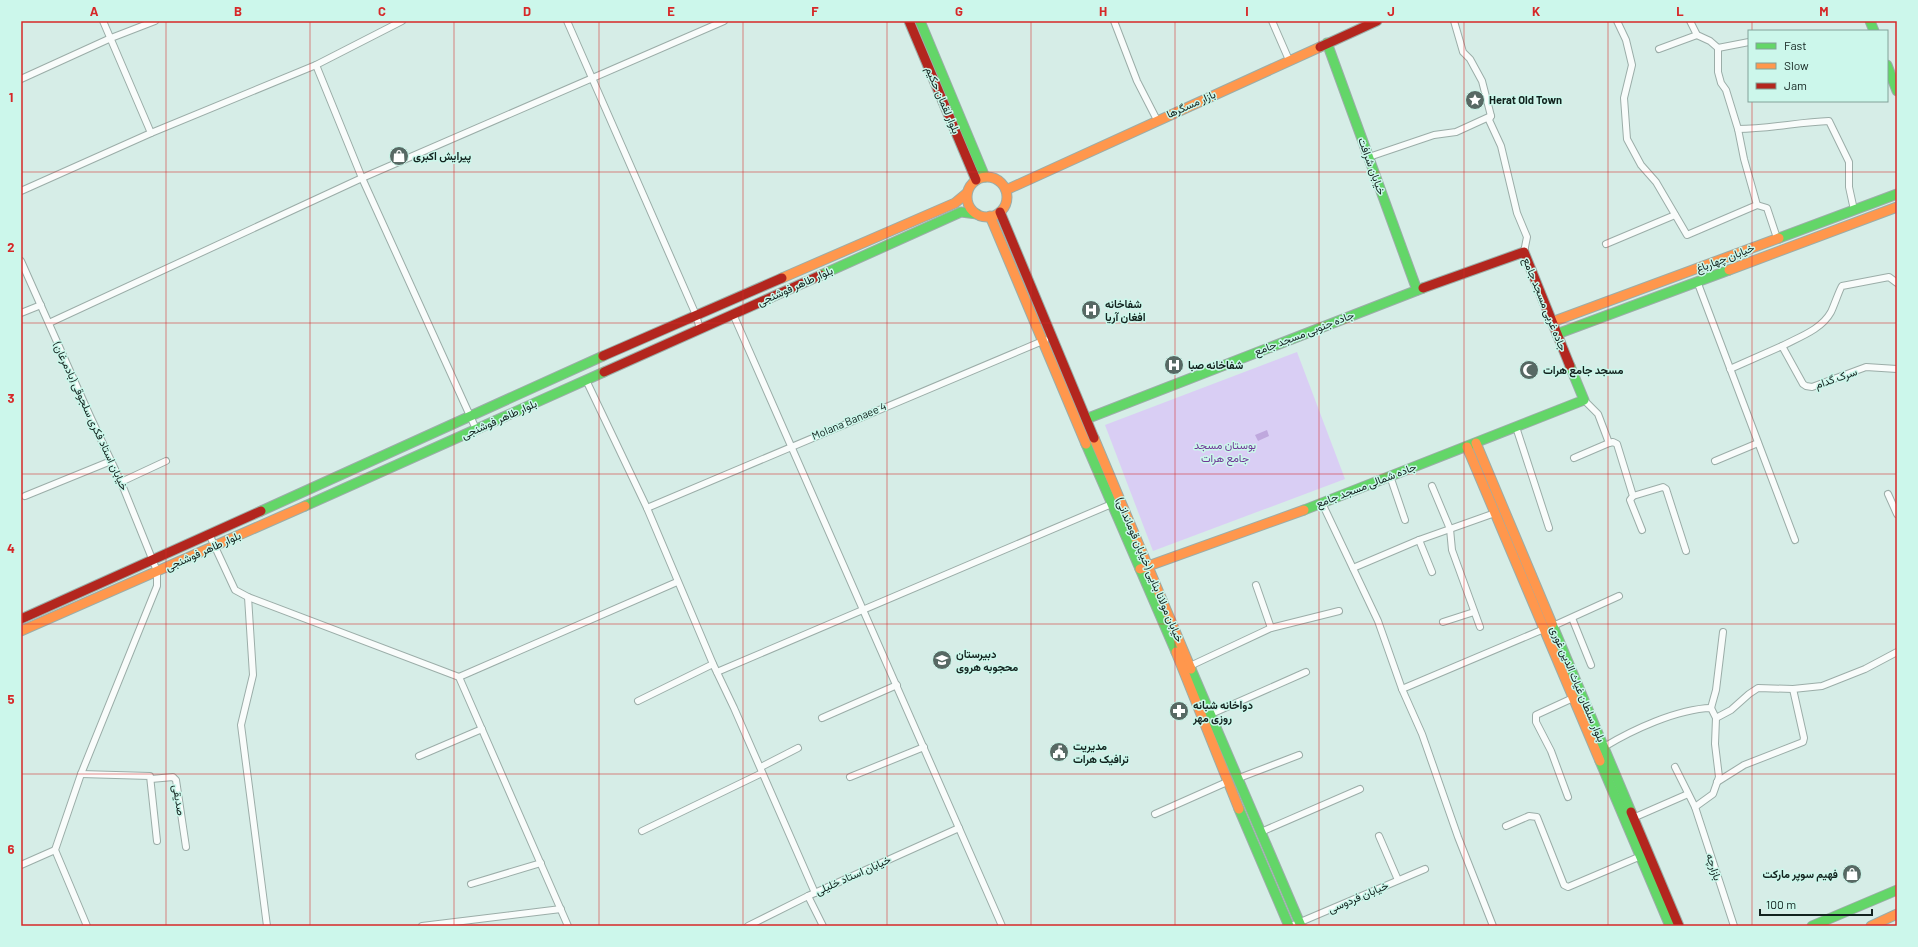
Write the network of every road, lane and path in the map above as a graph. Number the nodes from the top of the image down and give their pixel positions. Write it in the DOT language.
graph roads {
  1 [pos="103,21"];
  2 [pos="155,21"];
  3 [pos="402,21"];
  4 [pos="567,21"];
  5 [pos="724,21"];
  6 [pos="909,21"];
  7 [pos="920,21"];
  8 [pos="1114,21"];
  9 [pos="1272,21"];
  10 [pos="1377,21"];
  11 [pos="1454,21"];
  12 [pos="1617,21"];
  13 [pos="1690,21"];
  14 [pos="1698,35"];
  15 [pos="112,38"];
  16 [pos="1748,42"];
  17 [pos="1327,43"];
  18 [pos="1718,48"];
  19 [pos="1660,49"];
  20 [pos="1289,60"];
  21 [pos="316,65"];
  22 [pos="1888,68"];
  23 [pos="21,79"];
  24 [pos="593,79"];
  25 [pos="1897,91"];
  26 [pos="1491,116"];
  27 [pos="1157,120"];
  28 [pos="1738,130"];
  29 [pos="150,134"];
  30 [pos="1369,157"];
  31 [pos="362,178"];
  32 [pos="981,178"];
  33 [pos="1006,190"];
  34 [pos="21,191"];
  35 [pos="968,193"];
  36 [pos="1897,194"];
  37 [pos="1757,205"];
  38 [pos="1897,207"];
  39 [pos="1854,210"];
  40 [pos="1000,212"];
  41 [pos="977,214"];
  42 [pos="1675,215"];
  43 [pos="990,216"];
  44 [pos="1777,238"];
  45 [pos="1606,244"];
  46 [pos="1524,252"];
  47 [pos="21,262"];
  48 [pos="1697,281"];
  49 [pos="1897,283"];
  50 [pos="1417,290"];
  51 [pos="41,305"];
  52 [pos="21,313"];
  53 [pos="733,314"];
  54 [pos="696,315"];
  55 [pos="1552,322"];
  56 [pos="49,324"];
  57 [pos="700,329"];
  58 [pos="1557,334"];
  59 [pos="1052,337"];
  60 [pos="1043,340"];
  61 [pos="1782,346"];
  62 [pos="1730,369"];
  63 [pos="1897,369"];
  64 [pos="586,380"];
  65 [pos="1584,400"];
  66 [pos="469,416"];
  67 [pos="1086,419"];
  68 [pos="1516,427"];
  69 [pos="476,429"];
  70 [pos="1476,443"];
  71 [pos="1758,443"];
  72 [pos="1609,444"];
  73 [pos="792,445"];
  74 [pos="1467,447"];
  75 [pos="1574,458"];
  76 [pos="111,460"];
  77 [pos="166,461"];
  78 [pos="1715,461"];
  79 [pos="1390,476"];
  80 [pos="121,482"];
  81 [pos="1432,486"];
  82 [pos="1888,494"];
  83 [pos="25,496"];
  84 [pos="1633,496"];
  85 [pos="1121,502"];
  86 [pos="1322,503"];
  87 [pos="1111,504"];
  88 [pos="647,508"];
  89 [pos="1495,513"];
  90 [pos="1897,514"];
  91 [pos="1405,520"];
  92 [pos="1549,528"];
  93 [pos="1450,529"];
  94 [pos="1642,530"];
  95 [pos="209,534"];
  96 [pos="1419,540"];
  97 [pos="1795,540"];
  98 [pos="215,546"];
  99 [pos="1686,551"];
  100 [pos="154,560"];
  101 [pos="1144,567"];
  102 [pos="1353,568"];
  103 [pos="157,571"];
  104 [pos="1432,572"];
  105 [pos="677,582"];
  106 [pos="1256,585"];
  107 [pos="1619,596"];
  108 [pos="248,597"];
  109 [pos="864,611"];
  110 [pos="1339,611"];
  111 [pos="1474,612"];
  112 [pos="1572,618"];
  113 [pos="21,619"];
  114 [pos="1443,622"];
  115 [pos="1553,626"];
  116 [pos="1480,627"];
  117 [pos="1271,628"];
  118 [pos="1544,629"];
  119 [pos="21,630"];
  120 [pos="1723,632"];
  121 [pos="1897,652"];
  122 [pos="713,664"];
  123 [pos="1190,666"];
  124 [pos="1591,666"];
  125 [pos="717,672"];
  126 [pos="1306,672"];
  127 [pos="459,677"];
  128 [pos="897,685"];
  129 [pos="1402,689"];
  130 [pos="1793,689"];
  131 [pos="1573,698"];
  132 [pos="638,701"];
  133 [pos="1711,708"];
  134 [pos="1211,714"];
  135 [pos="822,718"];
  136 [pos="1716,718"];
  137 [pos="482,729"];
  138 [pos="924,747"];
  139 [pos="1604,747"];
  140 [pos="798,748"];
  141 [pos="1299,755"];
  142 [pos="419,756"];
  143 [pos="1675,767"];
  144 [pos="761,770"];
  145 [pos="81,774"];
  146 [pos="850,777"];
  147 [pos="1239,778"];
  148 [pos="151,779"];
  149 [pos="1227,782"];
  150 [pos="1717,782"];
  151 [pos="1360,789"];
  152 [pos="1688,794"];
  153 [pos="1568,797"];
  154 [pos="1695,807"];
  155 [pos="1156,814"];
  156 [pos="1633,818"];
  157 [pos="1506,826"];
  158 [pos="959,828"];
  159 [pos="642,831"];
  160 [pos="1261,832"];
  161 [pos="1379,836"];
  162 [pos="157,841"];
  163 [pos="186,847"];
  164 [pos="55,850"];
  165 [pos="1641,856"];
  166 [pos="541,863"];
  167 [pos="21,865"];
  168 [pos="1425,869"];
  169 [pos="1398,880"];
  170 [pos="471,884"];
  171 [pos="1897,890"];
  172 [pos="815,893"];
  173 [pos="808,896"];
  174 [pos="561,909"];
  175 [pos="1897,914"];
  176 [pos="1301,924"];
  177 [pos="87,926"];
  178 [pos="267,926"];
  179 [pos="422,926"];
  180 [pos="568,926"];
  181 [pos="748,926"];
  182 [pos="823,926"];
  183 [pos="1002,926"];
  184 [pos="1290,926"];
  185 [pos="1493,926"];
  186 [pos="1670,926"];
  187 [pos="1679,926"];
  188 [pos="1734,926"];
  189 [pos="1812,926"];
  190 [pos="1871,926"];
  1 -- 15 [label="street"];
  2 -- 15 [label="street"];
  3 -- 21 [label="street"];
  4 -- 24 [label="street"];
  5 -- 24 [label="street"];
  6 -- 32 [label="main road, بلوار لقمان حکیم"];
  7 -- 32 [label="main road, بلوار لقمان حکیم"];
  8 -- 27 [label="street"];
  9 -- 20 [label="street"];
  10 -- 17 [label="main road, بازار مسگرها"];
  11 -- 26 [label="street"];
  12 -- 42 [label="street"];
  13 -- 14 [label="street"];
  14 -- 18 [label="street"];
  14 -- 19 [label="street"];
  15 -- 23 [label="street"];
  15 -- 29 [label="street"];
  16 -- 18 [label="street"];
  17 -- 20 [label="main road, بازار مسگرها"];
  17 -- 30 [label="main road, خیابان شرافت"];
  18 -- 28 [label="street"];
  20 -- 27 [label="main road, بازار مسگرها"];
  21 -- 29 [label="street"];
  21 -- 31 [label="street"];
  22 -- 25 [label="main road"];
  24 -- 31 [label="street"];
  24 -- 54 [label="street"];
  26 -- 30 [label="street"];
  26 -- 46 [label="street"];
  27 -- 33 [label="main road, بازار مسگرها"];
  28 -- 37 [label="street"];
  28 -- 39 [label="street"];
  29 -- 34 [label="street"];
  30 -- 50 [label="main road, خیابان شرافت"];
  31 -- 56 [label="street"];
  31 -- 66 [label="street"];
  32 -- 33 [label="main road"];
  32 -- 35 [label="main road"];
  33 -- 40 [label="main road"];
  35 -- 41 [label="main road"];
  35 -- 54 [label="main road, بلوار طاهر فوشنجی"];
  36 -- 39 [label="main road, خیابان چهارباغ"];
  37 -- 42 [label="street"];
  37 -- 44 [label="street"];
  38 -- 48 [label="main road, خیابان چهارباغ"];
  39 -- 44 [label="main road, خیابان چهارباغ"];
  40 -- 43 [label="main road"];
  40 -- 59 [label="main road, خیابان مولانا بنایی (خیابان قوماندانی)"];
  41 -- 43 [label="main road"];
  41 -- 53 [label="main road, بلوار طاهر فوشنجی"];
  42 -- 45 [label="street"];
  43 -- 60 [label="main road, خیابان مولانا بنایی (خیابان قوماندانی)"];
  44 -- 55 [label="main road, خیابان چهارباغ"];
  46 -- 50 [label="main road, جاده جنوبی مسجد جامع"];
  46 -- 55 [label="main road, جاده غربی مسجد جامع"];
  47 -- 51 [label="street, خیابان استاد فکری سلجوقی (بادمرغان)"];
  48 -- 58 [label="main road, خیابان چهارباغ"];
  48 -- 62 [label="street"];
  49 -- 61 [label="street"];
  50 -- 67 [label="main road, جاده جنوبی مسجد جامع"];
  51 -- 52 [label="street"];
  51 -- 56 [label="street, خیابان استاد فکری سلجوقی (بادمرغان)"];
  53 -- 57 [label="main road, بلوار طاهر فوشنجی"];
  53 -- 73 [label="street"];
  54 -- 57 [label="street"];
  54 -- 66 [label="main road, بلوار طاهر فوشنجی"];
  55 -- 58 [label="main road, جاده غربی مسجد جامع"];
  56 -- 76 [label="street, خیابان استاد فکری سلجوقی (بادمرغان)"];
  57 -- 64 [label="main road, بلوار طاهر فوشنجی"];
  58 -- 65 [label="main road, جاده غربی مسجد جامع"];
  59 -- 60 [label="street, Molana Banaee 4"];
  59 -- 67 [label="main road, خیابان مولانا بنایی (خیابان قوماندانی)"];
  60 -- 73 [label="street, Molana Banaee 4"];
  60 -- 87 [label="main road, خیابان مولانا بنایی (خیابان قوماندانی)"];
  61 -- 62 [label="street"];
  61 -- 63 [label="street, سرک گدام"];
  62 -- 71 [label="street"];
  64 -- 69 [label="main road, بلوار طاهر فوشنجی"];
  64 -- 88 [label="street"];
  65 -- 68 [label="main road, جاده شمالی مسجد جامع"];
  65 -- 72 [label="street"];
  66 -- 69 [label="street"];
  66 -- 95 [label="main road, بلوار طاهر فوشنجی"];
  67 -- 85 [label="main road, خیابان مولانا بنایی (خیابان قوماندانی)"];
  68 -- 70 [label="main road, جاده شمالی مسجد جامع"];
  68 -- 92 [label="street"];
  69 -- 98 [label="main road, بلوار طاهر فوشنجی"];
  70 -- 74 [label="main road, جاده شمالی مسجد جامع"];
  70 -- 115 [label="main road, بلوار سلطان غیاث الدین غوری"];
  71 -- 78 [label="street"];
  71 -- 97 [label="street"];
  72 -- 75 [label="street"];
  72 -- 84 [label="street"];
  73 -- 88 [label="street, Molana Banaee 4"];
  73 -- 109 [label="street"];
  74 -- 79 [label="main road, جاده شمالی مسجد جامع"];
  74 -- 89 [label="main road"];
  76 -- 80 [label="street, خیابان استاد فکری سلجوقی (بادمرغان)"];
  76 -- 83 [label="street"];
  77 -- 80 [label="street"];
  79 -- 86 [label="main road, جاده شمالی مسجد جامع"];
  79 -- 91 [label="street"];
  80 -- 100 [label="street, خیابان استاد فکری سلجوقی (بادمرغان)"];
  81 -- 93 [label="street"];
  82 -- 90 [label="street"];
  84 -- 94 [label="street"];
  84 -- 99 [label="street"];
  85 -- 87 [label="street"];
  85 -- 101 [label="main road, خیابان مولانا بنایی (خیابان قوماندانی)"];
  86 -- 101 [label="main road, جاده شمالی مسجد جامع"];
  86 -- 102 [label="street"];
  87 -- 101 [label="main road, خیابان مولانا بنایی (خیابان قوماندانی)"];
  87 -- 109 [label="street"];
  88 -- 105 [label="street"];
  89 -- 93 [label="street"];
  89 -- 118 [label="main road"];
  93 -- 96 [label="street"];
  93 -- 111 [label="street"];
  95 -- 98 [label="street"];
  95 -- 100 [label="main road, بلوار طاهر فوشنجی"];
  96 -- 102 [label="street"];
  96 -- 104 [label="street"];
  98 -- 103 [label="main road, بلوار طاهر فوشنجی"];
  98 -- 108 [label="street"];
  100 -- 103 [label="street, خیابان استاد فکری سلجوقی (بادمرغان)"];
  100 -- 113 [label="main road, بلوار طاهر فوشنجی"];
  101 -- 123 [label="main road, خیابان مولانا بنایی (خیابان قوماندانی)"];
  101 -- 149 [label="main road, خیابان مولانا بنایی (خیابان قوماندانی)"];
  102 -- 129 [label="street"];
  103 -- 119 [label="main road, بلوار طاهر فوشنجی"];
  103 -- 145 [label="street"];
  105 -- 122 [label="street"];
  105 -- 127 [label="street"];
  106 -- 117 [label="street"];
  107 -- 112 [label="street"];
  108 -- 127 [label="street"];
  108 -- 178 [label="street"];
  109 -- 125 [label="street"];
  109 -- 128 [label="street"];
  110 -- 117 [label="street"];
  111 -- 114 [label="street"];
  111 -- 116 [label="street"];
  112 -- 115 [label="street"];
  112 -- 124 [label="street"];
  115 -- 139 [label="main road, بلوار سلطان غیاث الدین غوری"];
  117 -- 123 [label="street"];
  118 -- 129 [label="street"];
  118 -- 131 [label="main road"];
  120 -- 133 [label="street"];
  121 -- 130 [label="street"];
  122 -- 125 [label="street"];
  122 -- 132 [label="street"];
  123 -- 134 [label="main road, خیابان مولانا بنایی (خیابان قوماندانی)"];
  125 -- 144 [label="street"];
  126 -- 134 [label="street"];
  127 -- 137 [label="street"];
  128 -- 135 [label="street"];
  128 -- 138 [label="street"];
  129 -- 185 [label="street"];
  130 -- 136 [label="street"];
  130 -- 150 [label="street"];
  131 -- 153 [label="street"];
  131 -- 165 [label="main road"];
  133 -- 136 [label="street"];
  133 -- 139 [label="street"];
  134 -- 147 [label="main road, خیابان مولانا بنایی (خیابان قوماندانی)"];
  136 -- 150 [label="street"];
  137 -- 142 [label="street"];
  137 -- 166 [label="street"];
  138 -- 146 [label="street"];
  138 -- 158 [label="street"];
  139 -- 156 [label="main road, بلوار سلطان غیاث الدین غوری"];
  140 -- 144 [label="street"];
  141 -- 147 [label="street"];
  143 -- 152 [label="street, بازارچه"];
  144 -- 159 [label="street"];
  144 -- 172 [label="street"];
  145 -- 148 [label="street"];
  145 -- 164 [label="street"];
  147 -- 160 [label="main road, خیابان مولانا بنایی (خیابان قوماندانی)"];
  148 -- 162 [label="street"];
  148 -- 163 [label="street, صدیقی"];
  149 -- 155 [label="street"];
  149 -- 184 [label="main road, خیابان مولانا بنایی (خیابان قوماندانی)"];
  150 -- 154 [label="street"];
  151 -- 160 [label="street"];
  152 -- 154 [label="street, بازارچه"];
  152 -- 156 [label="street"];
  154 -- 188 [label="street, بازارچه"];
  156 -- 187 [label="main road, بلوار سلطان غیاث الدین غوری"];
  157 -- 165 [label="street"];
  158 -- 172 [label="street, خیابان استاد خلیلی"];
  158 -- 183 [label="street"];
  160 -- 176 [label="main road, خیابان مولانا بنایی (خیابان قوماندانی)"];
  161 -- 169 [label="street"];
  164 -- 167 [label="street"];
  164 -- 177 [label="street"];
  165 -- 186 [label="main road"];
  166 -- 170 [label="street"];
  166 -- 174 [label="street"];
  168 -- 169 [label="street, خیابان فردوسی"];
  169 -- 176 [label="street, خیابان فردوسی"];
  171 -- 189 [label="main road"];
  172 -- 173 [label="street, خیابان استاد خلیلی"];
  173 -- 181 [label="street, خیابان استاد خلیلی"];
  173 -- 182 [label="street"];
  174 -- 179 [label="street"];
  174 -- 180 [label="street"];
  175 -- 190 [label="main road"];
  176 -- 184 [label="street, خیابان فردوسی"];
}
